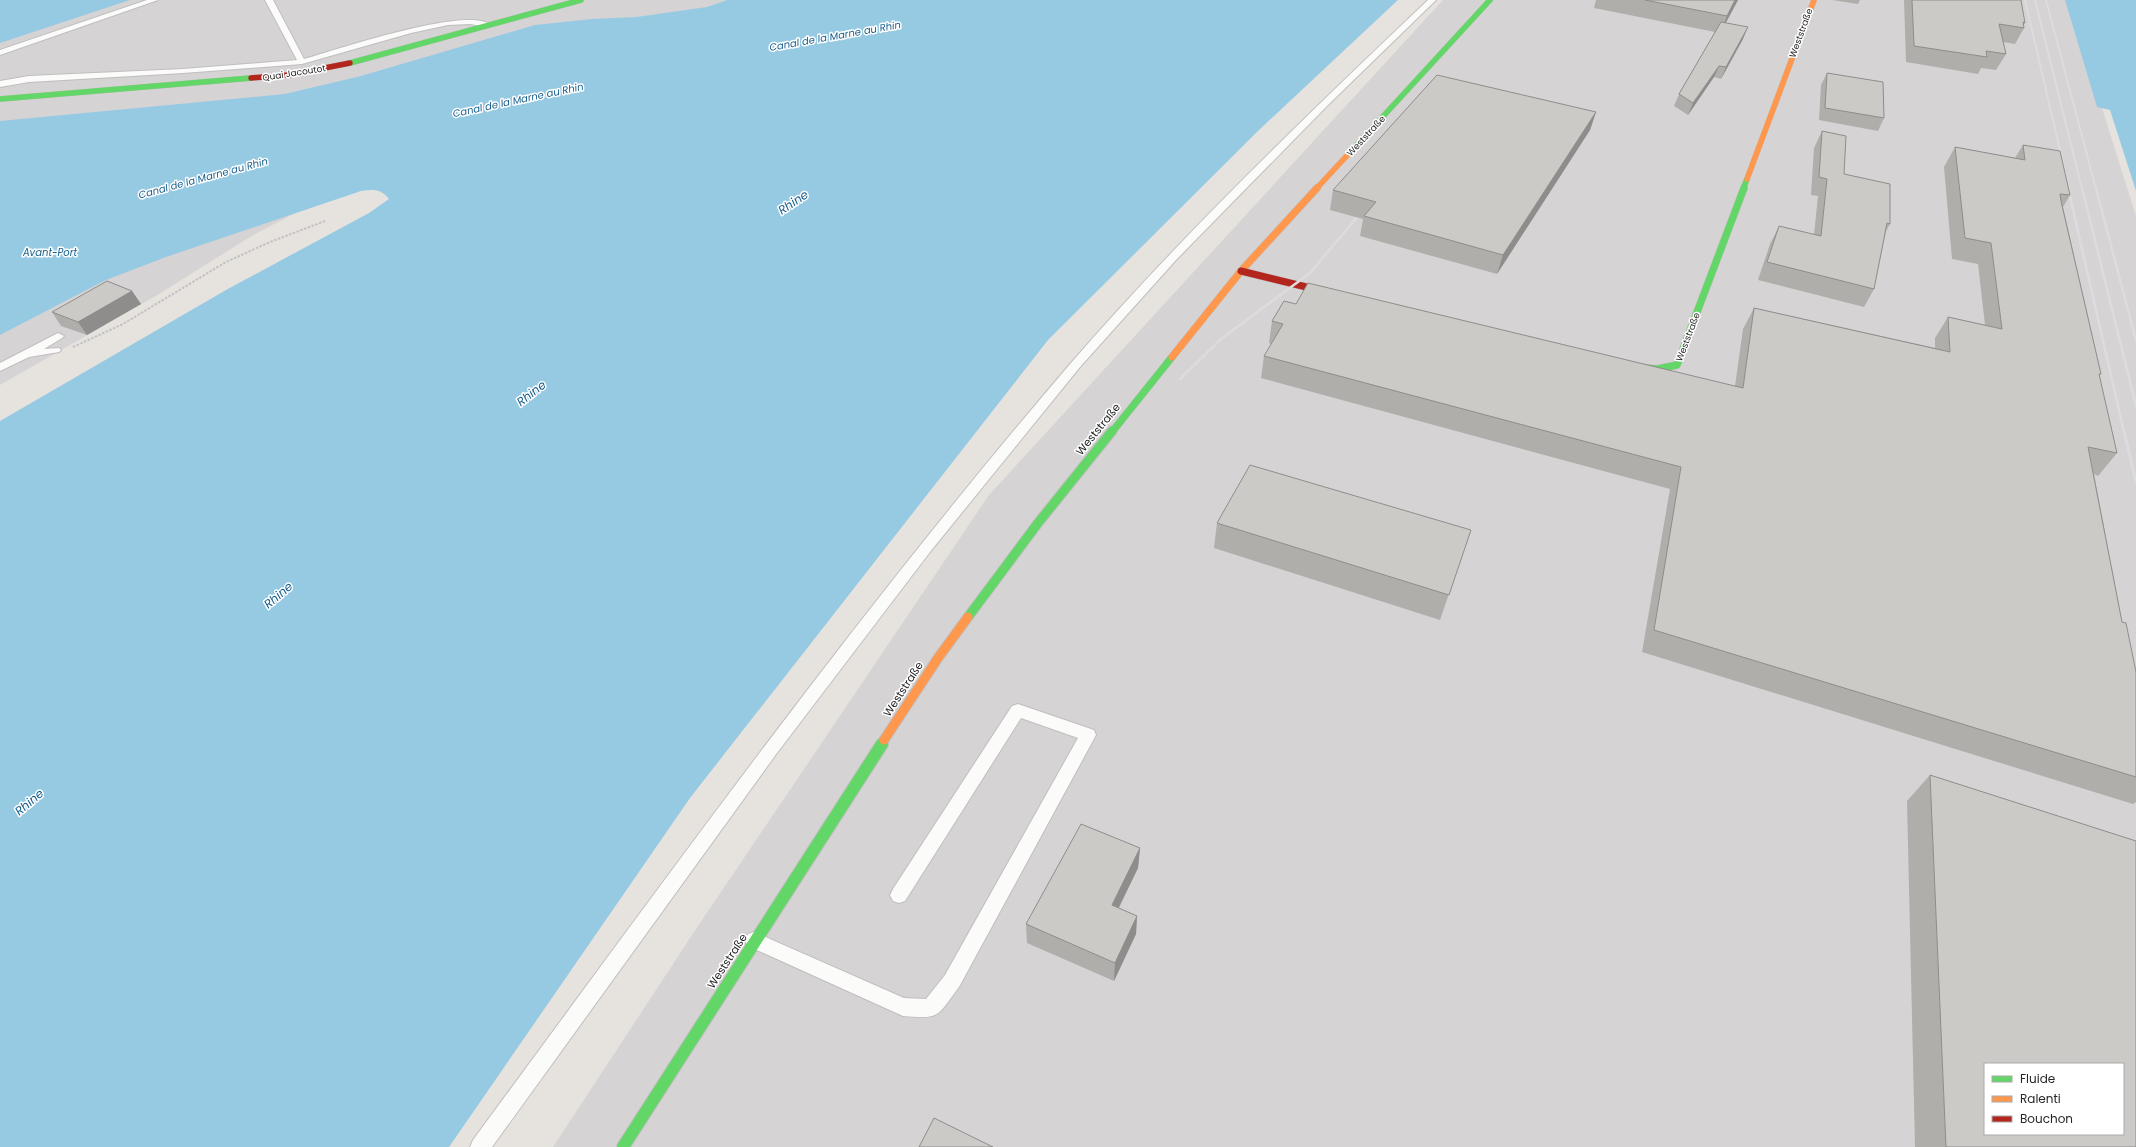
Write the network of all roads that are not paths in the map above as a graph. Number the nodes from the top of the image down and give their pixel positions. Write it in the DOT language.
graph roads {
  1 [pos="154,0"];
  2 [pos="269,0"];
  3 [pos="581,0"];
  4 [pos="1432,0"];
  5 [pos="1490,0"];
  6 [pos="1814,0"];
  7 [pos="487,26"];
  8 [pos="0,53"];
  9 [pos="302,62"];
  10 [pos="0,84"];
  11 [pos="0,99"];
  12 [pos="1241,271"];
  13 [pos="1341,296"];
  14 [pos="58,336"];
  15 [pos="55,350"];
  16 [pos="20,357"];
  17 [pos="1627,365"];
  18 [pos="0,368"];
  19 [pos="899,894"];
  20 [pos="754,940"];
  21 [pos="480,1147"];
  22 [pos="623,1147"];
  1 -- 8 [label="lane"];
  2 -- 9 [label="lane"];
  3 -- 7 [label="street, Quai Jacoutot"];
  4 -- 21 [label="lane"];
  5 -- 12 [label="street, Weststraße"];
  6 -- 17 [label="street, Weststraße"];
  7 -- 9 [label="lane"];
  7 -- 11 [label="street, Quai Jacoutot"];
  9 -- 10 [label="lane"];
  12 -- 13 [label="street"];
  12 -- 20 [label="street, Weststraße"];
  14 -- 16 [label="lane"];
  15 -- 16 [label="lane"];
  16 -- 18 [label="lane"];
  19 -- 20 [label="lane"];
  20 -- 22 [label="street, Weststraße"];
}
